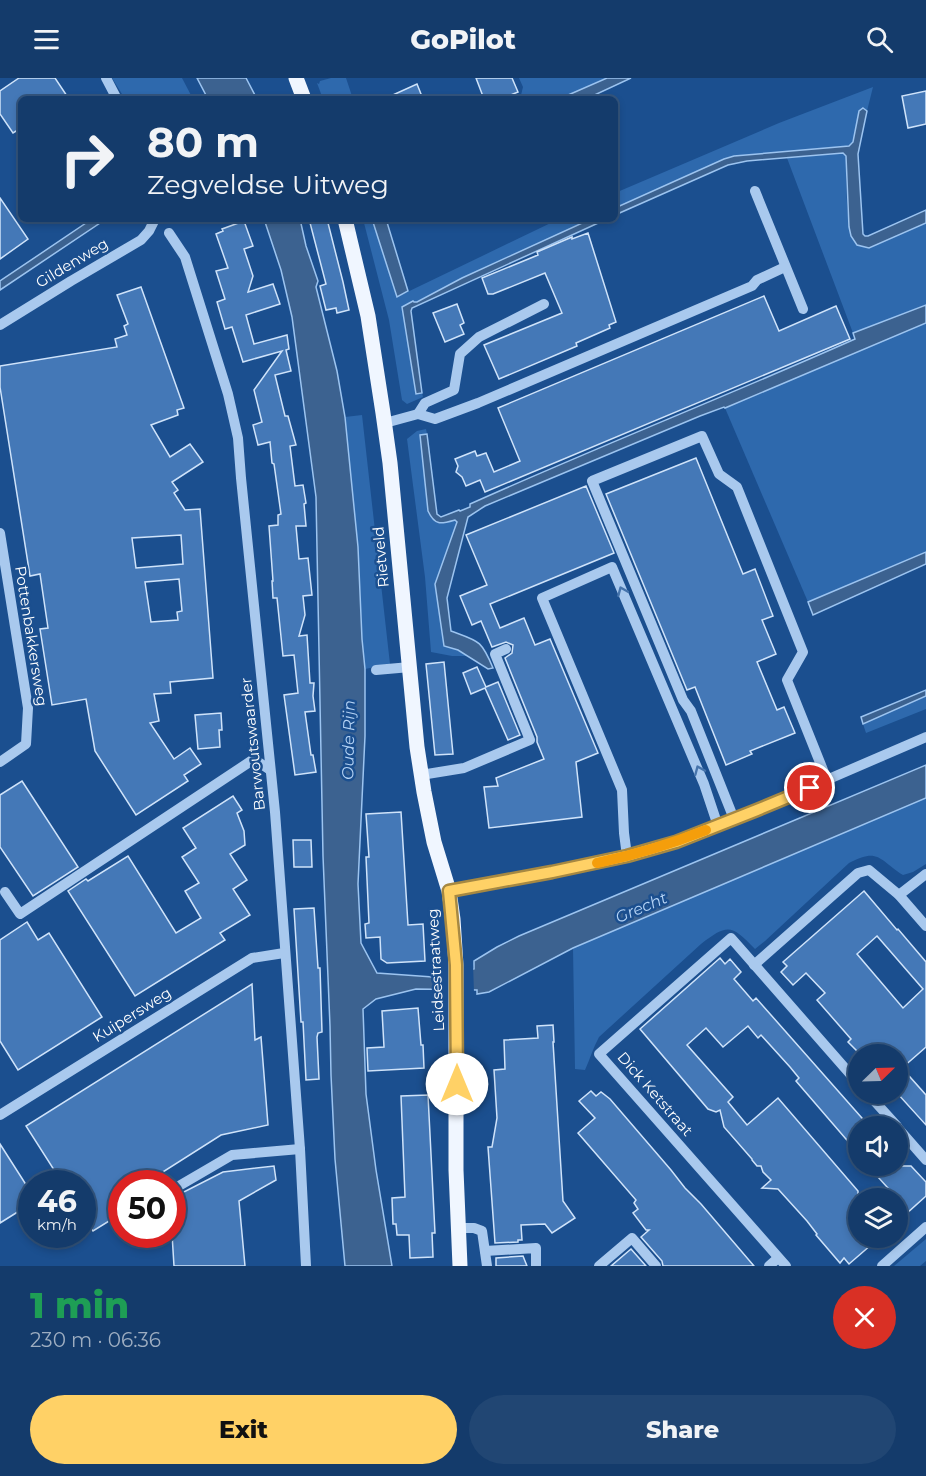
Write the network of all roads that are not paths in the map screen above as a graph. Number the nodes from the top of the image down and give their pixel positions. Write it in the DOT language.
graph roads {
  1 [pos="106,78"];
  2 [pos="296,79"];
  3 [pos="115,96"];
  4 [pos="303,96"];
  5 [pos="755,191"];
  6 [pos="153,222"];
  7 [pos="346,222"];
  8 [pos="169,232"];
  9 [pos="785,267"];
  10 [pos="544,304"];
  11 [pos="802,309"];
  12 [pos="0,325"];
  13 [pos="418,414"];
  14 [pos="385,423"];
  15 [pos="0,533"];
  16 [pos="506,649"];
  17 [pos="410,667"];
  18 [pos="376,670"];
  19 [pos="926,737"];
  20 [pos="0,762"];
  21 [pos="270,770"];
  22 [pos="421,775"];
  23 [pos="827,780"];
  24 [pos="734,819"];
  25 [pos="718,826"];
  26 [pos="627,856"];
  27 [pos="926,874"];
  28 [pos="449,891"];
  29 [pos="5,892"];
  30 [pos="899,895"];
  31 [pos="926,926"];
  32 [pos="284,953"];
  33 [pos="754,965"];
  34 [pos="848,1072"];
  35 [pos="877,1104"];
  36 [pos="0,1115"];
  37 [pos="887,1116"];
  38 [pos="908,1140"];
  39 [pos="300,1149"];
  40 [pos="926,1160"];
  41 [pos="186,1182"];
  42 [pos="926,1227"];
  43 [pos="458,1228"];
  44 [pos="485,1251"];
  45 [pos="782,1262"];
  46 [pos="306,1266"];
  47 [pos="460,1266"];
  48 [pos="487,1266"];
  49 [pos="536,1266"];
  50 [pos="599,1266"];
  51 [pos="656,1266"];
  52 [pos="769,1266"];
  53 [pos="882,1266"];
  1 -- 3 [label="street"];
  2 -- 4 [label="main road"];
  5 -- 9 [label="street"];
  6 -- 12 [label="street, Gildenweg"];
  7 -- 14 [label="main road, Rietveld"];
  8 -- 21 [label="street, Barwoutswaarder"];
  9 -- 11 [label="street"];
  9 -- 13 [label="street"];
  10 -- 13 [label="street"];
  13 -- 14 [label="street"];
  14 -- 17 [label="main road, Rietveld"];
  15 -- 20 [label="street, Pottenbakkersweg"];
  16 -- 22 [label="street"];
  17 -- 18 [label="street"];
  17 -- 22 [label="main road, Rietveld"];
  19 -- 23 [label="street"];
  21 -- 29 [label="street"];
  21 -- 32 [label="street, Barwoutswaarder"];
  22 -- 28 [label="main road, Rietveld"];
  23 -- 24 [label="street"];
  23 -- 24 [label="street"];
  24 -- 25 [label="street"];
  25 -- 26 [label="street"];
  25 -- 26 [label="street, one-way"];
  26 -- 28 [label="street"];
  27 -- 30 [label="street"];
  28 -- 43 [label="main road, Leidsestraatweg"];
  30 -- 31 [label="street"];
  30 -- 33 [label="street"];
  32 -- 36 [label="street, Kuipersweg"];
  32 -- 39 [label="street, Barwoutswaarder"];
  33 -- 34 [label="street"];
  33 -- 45 [label="street, Dick Ketstraat"];
  35 -- 37 [label="street"];
  38 -- 40 [label="street"];
  39 -- 41 [label="street"];
  39 -- 46 [label="street, Barwoutswaarder"];
  42 -- 53 [label="street"];
  43 -- 44 [label="street"];
  43 -- 47 [label="main road, Leidsestraatweg"];
  44 -- 48 [label="street"];
  44 -- 49 [label="street"];
  45 -- 52 [label="street, Dick Ketstraat"];
  50 -- 51 [label="street"];
}
